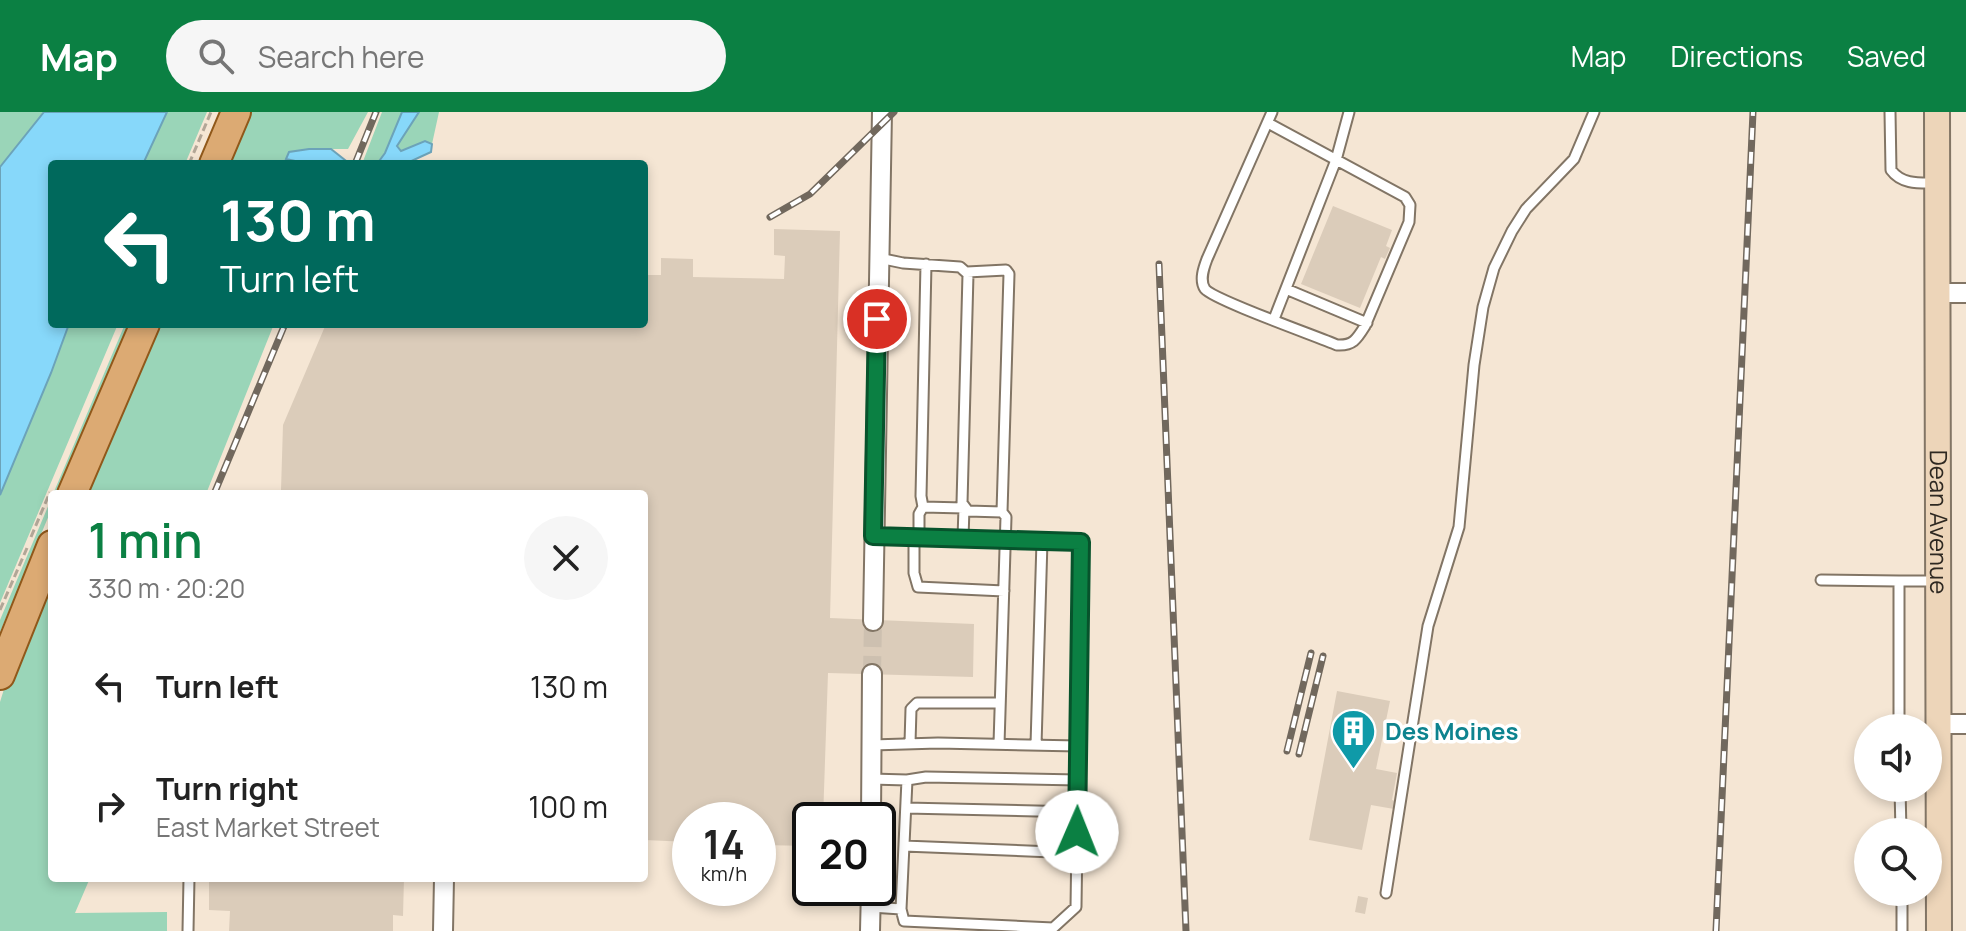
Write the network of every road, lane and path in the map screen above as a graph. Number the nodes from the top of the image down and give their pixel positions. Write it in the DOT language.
graph roads {
  1 [pos="211,112"];
  2 [pos="236,112"];
  3 [pos="882,112"];
  4 [pos="1272,112"];
  5 [pos="1349,112"];
  6 [pos="1594,112"];
  7 [pos="1890,112"];
  8 [pos="1937,112"];
  9 [pos="1268,123"];
  10 [pos="191,160"];
  11 [pos="216,160"];
  12 [pos="1336,160"];
  13 [pos="1937,183"];
  14 [pos="879,257"];
  15 [pos="926,264"];
  16 [pos="967,272"];
  17 [pos="1286,289"];
  18 [pos="1937,293"];
  19 [pos="1966,293"];
  20 [pos="1274,319"];
  21 [pos="1367,323"];
  22 [pos="143,328"];
  23 [pos="74,490"];
  24 [pos="923,507"];
  25 [pos="964,508"];
  26 [pos="1002,512"];
  27 [pos="873,536"];
  28 [pos="916,537"];
  29 [pos="963,538"];
  30 [pos="1006,540"];
  31 [pos="1042,541"];
  32 [pos="48,555"];
  33 [pos="1821,580"];
  34 [pos="1899,581"];
  35 [pos="1938,581"];
  36 [pos="1004,591"];
  37 [pos="873,621"];
  38 [pos="872,674"];
  39 [pos="0,675"];
  40 [pos="1000,703"];
  41 [pos="1899,714"];
  42 [pos="1939,714"];
  43 [pos="1942,724"];
  44 [pos="1966,724"];
  45 [pos="910,743"];
  46 [pos="999,744"];
  47 [pos="872,745"];
  48 [pos="1036,745"];
  49 [pos="1078,746"];
  50 [pos="871,779"];
  51 [pos="907,780"];
  52 [pos="1078,780"];
  53 [pos="871,802"];
  54 [pos="1935,802"];
  55 [pos="906,808"];
  56 [pos="1077,812"];
  57 [pos="904,846"];
  58 [pos="1077,853"];
  59 [pos="189,882"];
  60 [pos="444,882"];
  61 [pos="1386,893"];
  62 [pos="871,906"];
  63 [pos="894,906"];
  64 [pos="1902,906"];
  65 [pos="901,909"];
  66 [pos="188,931"];
  67 [pos="443,931"];
  68 [pos="870,931"];
  69 [pos="1902,931"];
  70 [pos="1939,931"];
  1 -- 10 [label="path"];
  2 -- 11 [label="main road"];
  3 -- 14 [label="street"];
  4 -- 9 [label="lane"];
  5 -- 12 [label="lane"];
  6 -- 61 [label="lane"];
  7 -- 13 [label="lane"];
  8 -- 13 [label="street, Dean Avenue"];
  9 -- 12 [label="lane"];
  9 -- 20 [label="lane"];
  12 -- 17 [label="lane"];
  12 -- 21 [label="lane"];
  13 -- 18 [label="street, Dean Avenue"];
  14 -- 15 [label="lane"];
  14 -- 27 [label="street"];
  15 -- 16 [label="lane"];
  15 -- 24 [label="lane"];
  16 -- 25 [label="lane"];
  16 -- 26 [label="lane"];
  17 -- 20 [label="lane"];
  17 -- 21 [label="lane"];
  18 -- 19 [label="street"];
  18 -- 35 [label="street, Dean Avenue"];
  20 -- 21 [label="lane"];
  22 -- 23 [label="main road"];
  24 -- 25 [label="lane"];
  24 -- 28 [label="lane"];
  25 -- 26 [label="lane"];
  25 -- 29 [label="lane"];
  26 -- 30 [label="lane"];
  27 -- 28 [label="lane"];
  27 -- 37 [label="street"];
  28 -- 29 [label="lane"];
  28 -- 36 [label="lane"];
  29 -- 30 [label="lane"];
  30 -- 31 [label="lane"];
  30 -- 36 [label="lane"];
  31 -- 48 [label="lane"];
  31 -- 49 [label="lane"];
  32 -- 39 [label="main road"];
  33 -- 34 [label="lane"];
  34 -- 35 [label="lane"];
  34 -- 41 [label="lane"];
  35 -- 42 [label="street, Dean Avenue"];
  36 -- 40 [label="lane"];
  38 -- 47 [label="street"];
  40 -- 45 [label="lane"];
  40 -- 46 [label="lane"];
  43 -- 44 [label="street"];
  45 -- 46 [label="lane"];
  45 -- 47 [label="lane"];
  46 -- 48 [label="lane"];
  47 -- 50 [label="street"];
  48 -- 49 [label="lane"];
  49 -- 52 [label="lane"];
  50 -- 51 [label="lane"];
  50 -- 53 [label="street"];
  51 -- 52 [label="lane"];
  51 -- 55 [label="lane"];
  52 -- 56 [label="lane"];
  54 -- 70 [label="street, Dean Avenue"];
  55 -- 56 [label="lane"];
  55 -- 57 [label="lane"];
  56 -- 58 [label="lane"];
  57 -- 58 [label="lane"];
  57 -- 65 [label="lane"];
  58 -- 65 [label="lane"];
  59 -- 66 [label="lane"];
  60 -- 67 [label="street"];
  62 -- 68 [label="street"];
  63 -- 65 [label="lane"];
  64 -- 69 [label="lane"];
}
